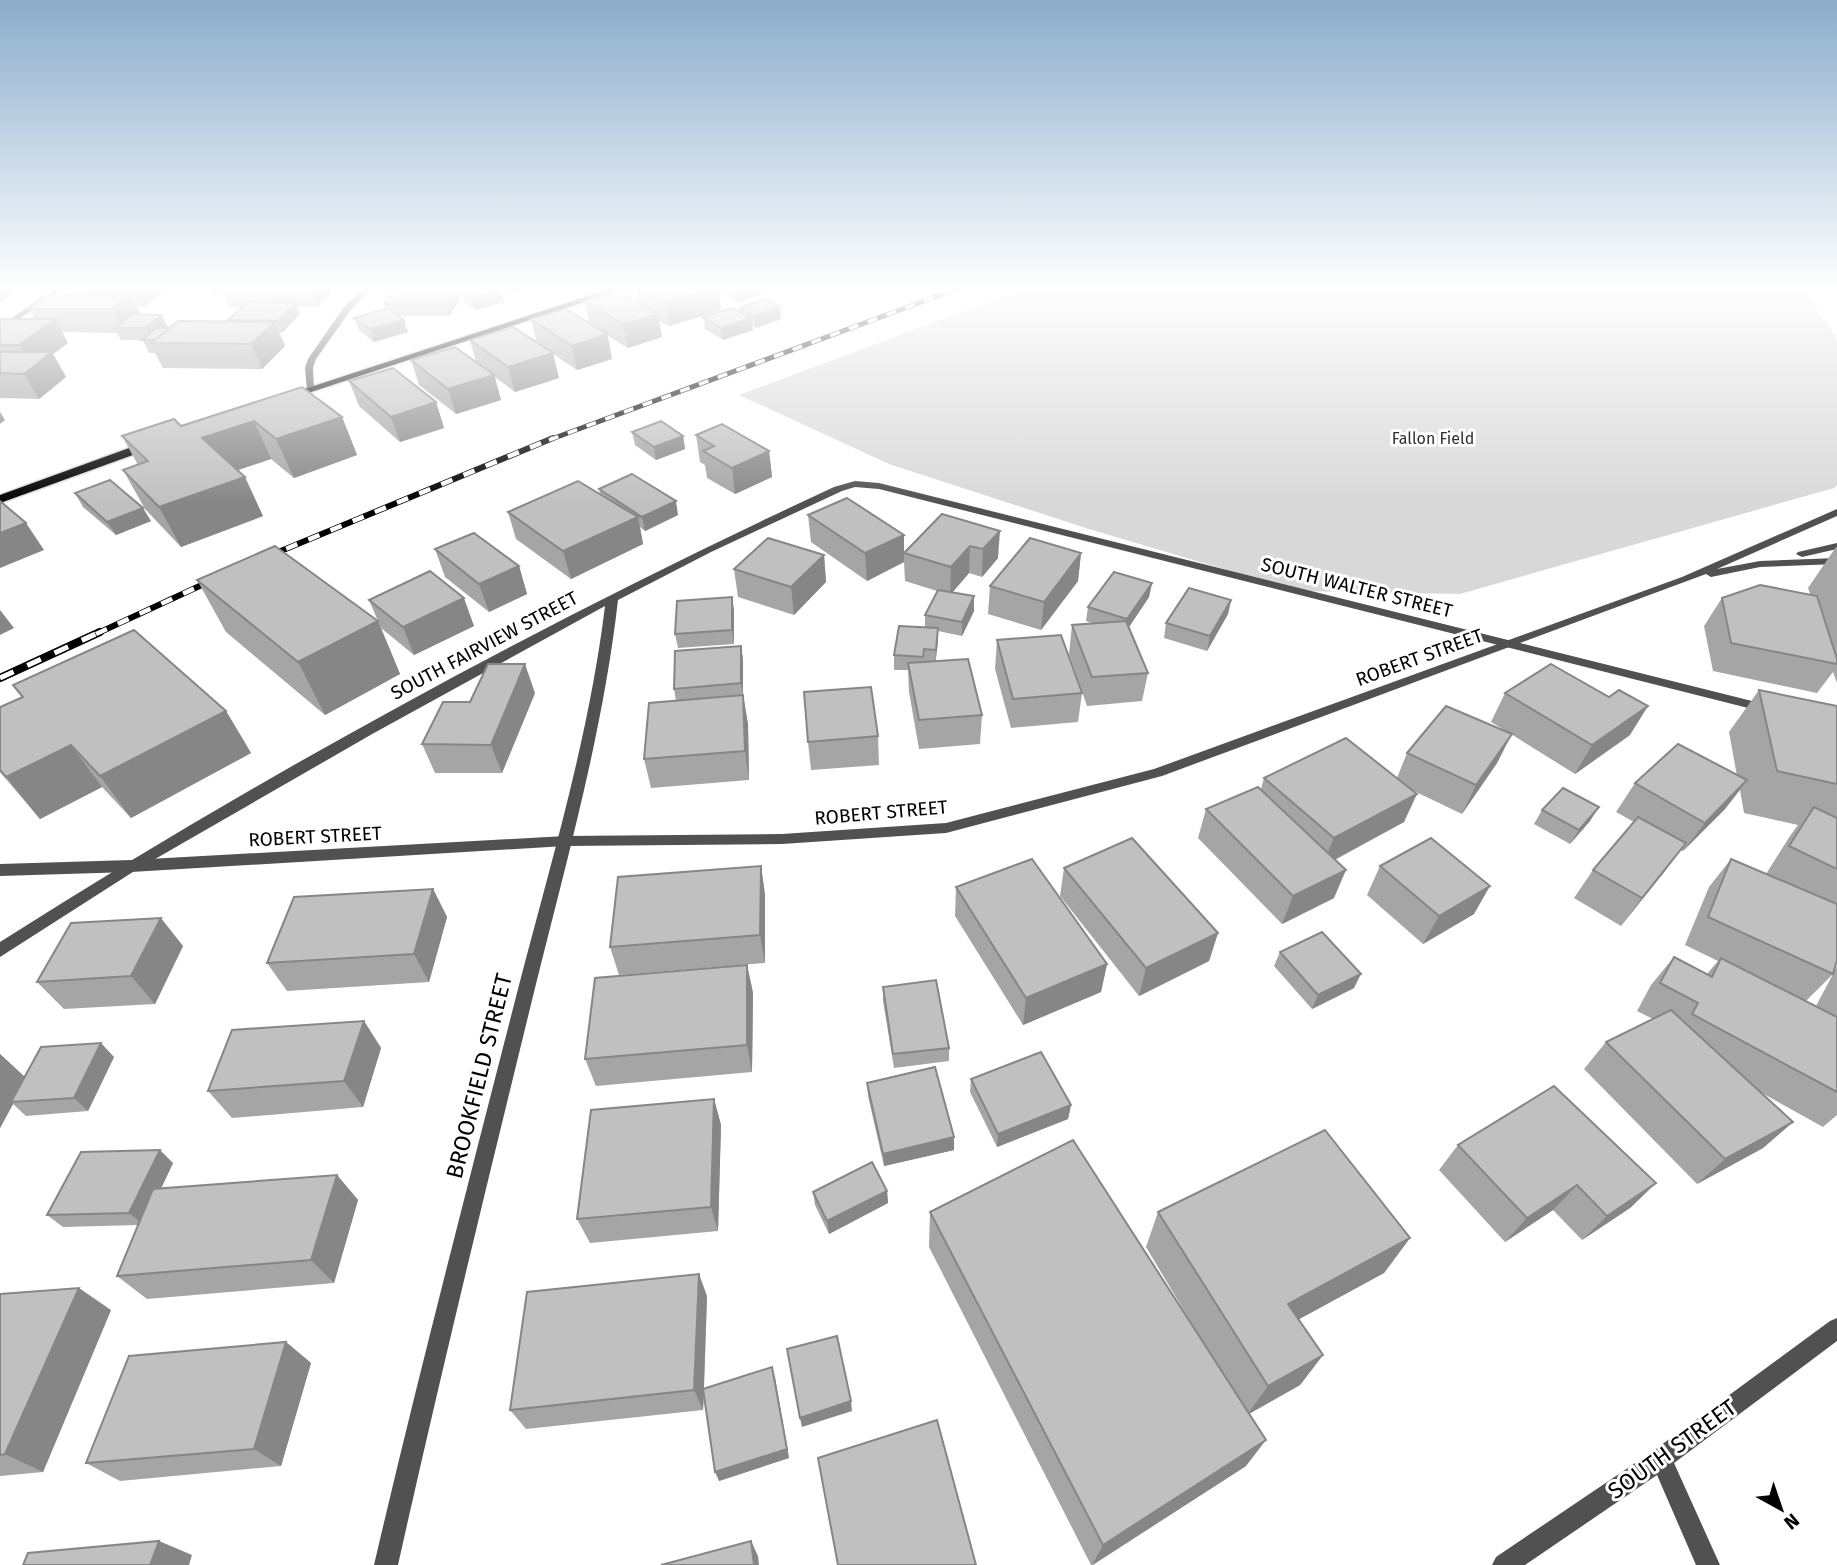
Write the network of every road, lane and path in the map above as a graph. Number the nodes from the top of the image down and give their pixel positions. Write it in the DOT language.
graph roads {
  1 [pos="313,358"];
  2 [pos="406,358"];
  3 [pos="310,389"];
  4 [pos="273,401"];
  5 [pos="164,440"];
  6 [pos="867,484"];
  7 [pos="0,499"];
  8 [pos="1837,512"];
  9 [pos="1837,547"];
  10 [pos="1837,561"];
  11 [pos="1760,564"];
  12 [pos="1686,579"];
  13 [pos="612,598"];
  14 [pos="1508,645"];
  15 [pos="1773,710"];
  16 [pos="565,841"];
  17 [pos="131,866"];
  18 [pos="0,870"];
  19 [pos="0,950"];
  20 [pos="1837,1328"];
  21 [pos="1661,1459"];
  22 [pos="386,1565"];
  23 [pos="1504,1565"];
  24 [pos="1707,1565"];
  1 -- 3 [label="street"];
  2 -- 3 [label="main road"];
  3 -- 4 [label="main road"];
  5 -- 7 [label="main road"];
  6 -- 13 [label="street, SOUTH FAIRVIEW STREET"];
  6 -- 14 [label="street, SOUTH WALTER STREET"];
  8 -- 12 [label="street, ROBERT STREET"];
  9 -- 11 [label="street"];
  10 -- 11 [label="street"];
  11 -- 12 [label="street"];
  12 -- 14 [label="street, ROBERT STREET"];
  13 -- 16 [label="street, BROOKFIELD STREET"];
  13 -- 17 [label="street, SOUTH FAIRVIEW STREET"];
  14 -- 15 [label="street, SOUTH WALTER STREET"];
  14 -- 16 [label="street, ROBERT STREET"];
  16 -- 17 [label="street, ROBERT STREET"];
  16 -- 22 [label="street, BROOKFIELD STREET"];
  17 -- 18 [label="street, ROBERT STREET"];
  17 -- 19 [label="street, SOUTH FAIRVIEW STREET"];
  20 -- 21 [label="street, SOUTH STREET"];
  21 -- 23 [label="street, SOUTH STREET"];
  21 -- 24 [label="street"];
}
